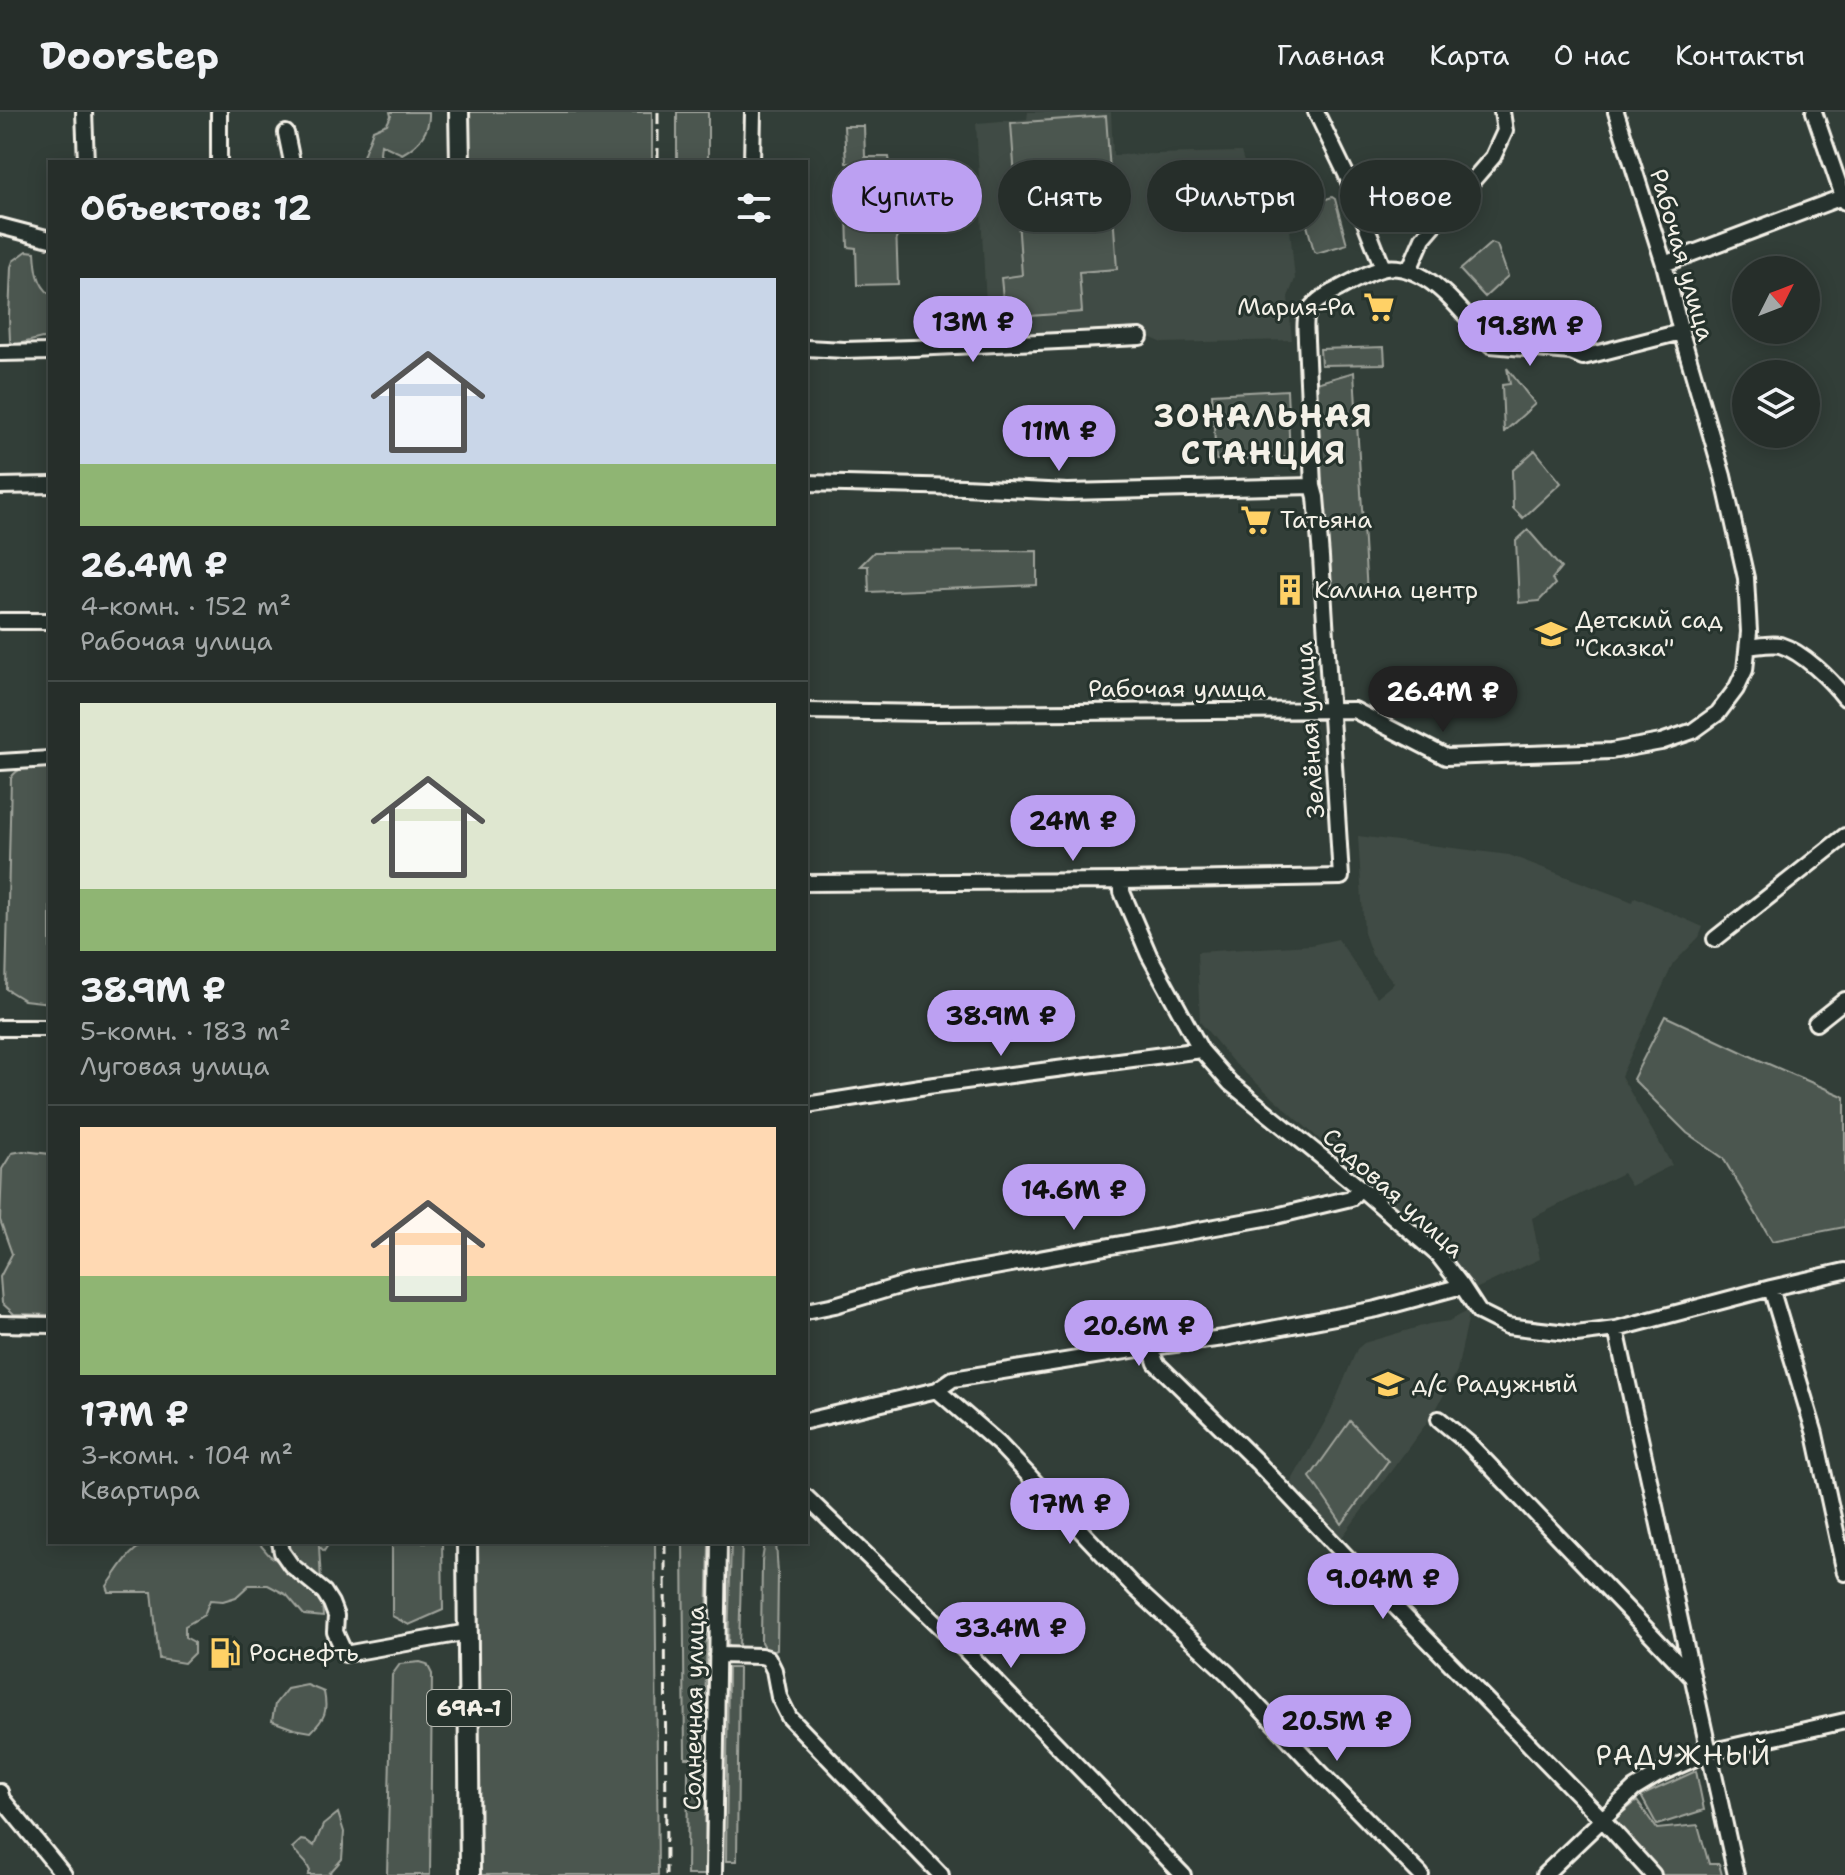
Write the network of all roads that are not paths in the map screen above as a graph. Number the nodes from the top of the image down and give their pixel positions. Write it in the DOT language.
graph roads {
  1 [pos="84,112"];
  2 [pos="219,112"];
  3 [pos="459,112"];
  4 [pos="753,112"];
  5 [pos="1316,112"];
  6 [pos="1502,112"];
  7 [pos="1616,112"];
  8 [pos="1814,112"];
  9 [pos="286,133"];
  10 [pos="86,160"];
  11 [pos="219,160"];
  12 [pos="292,160"];
  13 [pos="460,160"];
  14 [pos="752,160"];
  15 [pos="1844,199"];
  16 [pos="0,226"];
  17 [pos="48,238"];
  18 [pos="1664,264"];
  19 [pos="1383,268"];
  20 [pos="1409,270"];
  21 [pos="1681,332"];
  22 [pos="1140,337"];
  23 [pos="808,348"];
  24 [pos="48,352"];
  25 [pos="0,353"];
  26 [pos="808,483"];
  27 [pos="48,485"];
  28 [pos="0,486"];
  29 [pos="1313,486"];
  30 [pos="0,621"];
  31 [pos="48,621"];
  32 [pos="1748,647"];
  33 [pos="1845,698"];
  34 [pos="1330,710"];
  35 [pos="808,711"];
  36 [pos="48,759"];
  37 [pos="0,762"];
  38 [pos="1845,836"];
  39 [pos="1122,881"];
  40 [pos="808,883"];
  41 [pos="1715,939"];
  42 [pos="1845,1000"];
  43 [pos="1816,1023"];
  44 [pos="0,1028"];
  45 [pos="48,1028"];
  46 [pos="1201,1050"];
  47 [pos="808,1105"];
  48 [pos="1360,1188"];
  49 [pos="1845,1271"];
  50 [pos="1462,1286"];
  51 [pos="1771,1288"];
  52 [pos="808,1311"];
  53 [pos="0,1324"];
  54 [pos="48,1325"];
  55 [pos="1616,1329"];
  56 [pos="1151,1347"];
  57 [pos="937,1390"];
  58 [pos="1439,1419"];
  59 [pos="808,1421"];
  60 [pos="808,1499"];
  61 [pos="280,1544"];
  62 [pos="467,1544"];
  63 [pos="719,1544"];
  64 [pos="1845,1573"];
  65 [pos="468,1632"];
  66 [pos="717,1655"];
  67 [pos="1693,1678"];
  68 [pos="1845,1721"];
  69 [pos="1709,1752"];
  70 [pos="0,1792"];
  71 [pos="1602,1819"];
  72 [pos="64,1875"];
  73 [pos="470,1875"];
  74 [pos="714,1875"];
  75 [pos="941,1875"];
  76 [pos="1183,1875"];
  77 [pos="1421,1875"];
  78 [pos="1544,1875"];
  79 [pos="1653,1875"];
  80 [pos="1736,1875"];
  1 -- 10 [label="street"];
  2 -- 11 [label="street"];
  3 -- 13 [label="main road"];
  4 -- 14 [label="street"];
  5 -- 19 [label="street"];
  6 -- 20 [label="street"];
  7 -- 18 [label="street, Рабочая улица"];
  8 -- 15 [label="street"];
  9 -- 12 [label="street"];
  15 -- 18 [label="street"];
  16 -- 17 [label="street"];
  18 -- 21 [label="street, Рабочая улица"];
  19 -- 20 [label="street"];
  19 -- 29 [label="street, Зелёная улица"];
  20 -- 21 [label="street"];
  21 -- 32 [label="street, Рабочая улица"];
  22 -- 23 [label="street"];
  24 -- 25 [label="street"];
  26 -- 29 [label="street"];
  27 -- 28 [label="street"];
  29 -- 34 [label="street, Зелёная улица"];
  30 -- 31 [label="street"];
  32 -- 33 [label="street"];
  32 -- 34 [label="street, Рабочая улица"];
  34 -- 35 [label="street, Рабочая улица"];
  34 -- 39 [label="street, Зелёная улица"];
  36 -- 37 [label="street"];
  38 -- 41 [label="street"];
  39 -- 40 [label="street"];
  39 -- 46 [label="street, Садовая улица"];
  42 -- 43 [label="street"];
  44 -- 45 [label="street"];
  46 -- 47 [label="street"];
  46 -- 48 [label="street, Садовая улица"];
  48 -- 50 [label="street, Садовая улица"];
  48 -- 52 [label="street"];
  49 -- 51 [label="street, Садовая улица"];
  50 -- 55 [label="street, Садовая улица"];
  50 -- 56 [label="street"];
  51 -- 55 [label="street, Садовая улица"];
  51 -- 64 [label="street"];
  53 -- 54 [label="street"];
  55 -- 67 [label="street"];
  56 -- 57 [label="street"];
  56 -- 71 [label="street"];
  57 -- 59 [label="street"];
  57 -- 77 [label="street"];
  58 -- 67 [label="street"];
  60 -- 76 [label="street"];
  61 -- 65 [label="street"];
  62 -- 65 [label="main road, 69А-1"];
  63 -- 66 [label="street, Солнечная улица"];
  65 -- 73 [label="main road, 69А-1"];
  66 -- 74 [label="street, Солнечная улица"];
  66 -- 75 [label="street"];
  67 -- 69 [label="street"];
  68 -- 69 [label="street"];
  69 -- 71 [label="street"];
  69 -- 80 [label="street"];
  70 -- 72 [label="street"];
  71 -- 78 [label="street"];
  71 -- 79 [label="street"];
}
